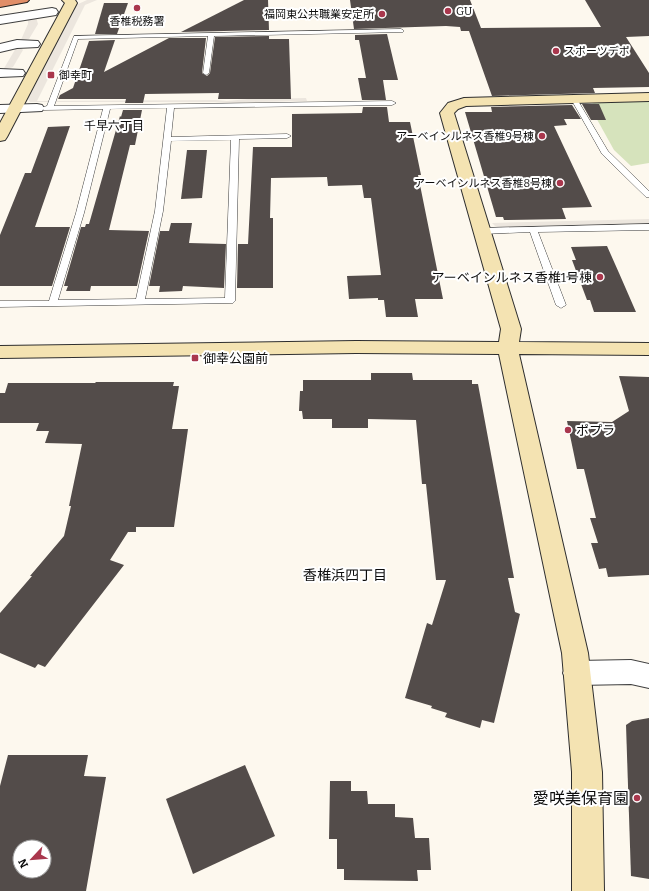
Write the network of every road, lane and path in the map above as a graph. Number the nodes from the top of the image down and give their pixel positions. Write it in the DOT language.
graph roads {
  1 [pos="23,0"];
  2 [pos="57,0"];
  3 [pos="68,0"];
  4 [pos="0,3"];
  5 [pos="46,6"];
  6 [pos="0,20"];
  7 [pos="401,31"];
  8 [pos="211,34"];
  9 [pos="0,48"];
  10 [pos="29,52"];
  11 [pos="0,73"];
  12 [pos="18,73"];
  13 [pos="206,73"];
  14 [pos="649,97"];
  15 [pos="574,99"];
  16 [pos="392,103"];
  17 [pos="0,106"];
  18 [pos="171,106"];
  19 [pos="107,107"];
  20 [pos="44,108"];
  21 [pos="7,109"];
  22 [pos="287,136"];
  23 [pos="0,137"];
  24 [pos="235,137"];
  25 [pos="167,139"];
  26 [pos="649,195"];
  27 [pos="649,227"];
  28 [pos="533,230"];
  29 [pos="483,231"];
  30 [pos="140,302"];
  31 [pos="53,303"];
  32 [pos="0,304"];
  33 [pos="561,305"];
  34 [pos="508,349"];
  35 [pos="649,349"];
  36 [pos="0,352"];
  37 [pos="577,673"];
  38 [pos="649,676"];
  39 [pos="588,891"];
  1 -- 4 [label="highway"];
  2 -- 5 [label="street"];
  3 -- 21 [label="street"];
  5 -- 6 [label="street"];
  5 -- 10 [label="street"];
  7 -- 8 [label="lane"];
  8 -- 13 [label="lane"];
  8 -- 20 [label="lane"];
  9 -- 10 [label="street"];
  10 -- 12 [label="street"];
  11 -- 12 [label="street"];
  12 -- 17 [label="street"];
  14 -- 15 [label="street"];
  15 -- 26 [label="lane"];
  15 -- 29 [label="street"];
  16 -- 18 [label="lane"];
  18 -- 19 [label="lane"];
  18 -- 25 [label="lane"];
  19 -- 20 [label="lane"];
  19 -- 31 [label="lane"];
  20 -- 21 [label="street"];
  21 -- 23 [label="street"];
  22 -- 24 [label="lane"];
  24 -- 25 [label="lane"];
  24 -- 30 [label="lane"];
  25 -- 30 [label="lane"];
  27 -- 28 [label="lane"];
  28 -- 29 [label="lane"];
  28 -- 33 [label="lane"];
  29 -- 34 [label="street"];
  30 -- 31 [label="lane"];
  31 -- 32 [label="lane"];
  34 -- 35 [label="street"];
  34 -- 36 [label="street"];
  34 -- 37 [label="street"];
  37 -- 38 [label="street"];
  37 -- 39 [label="street"];
}
